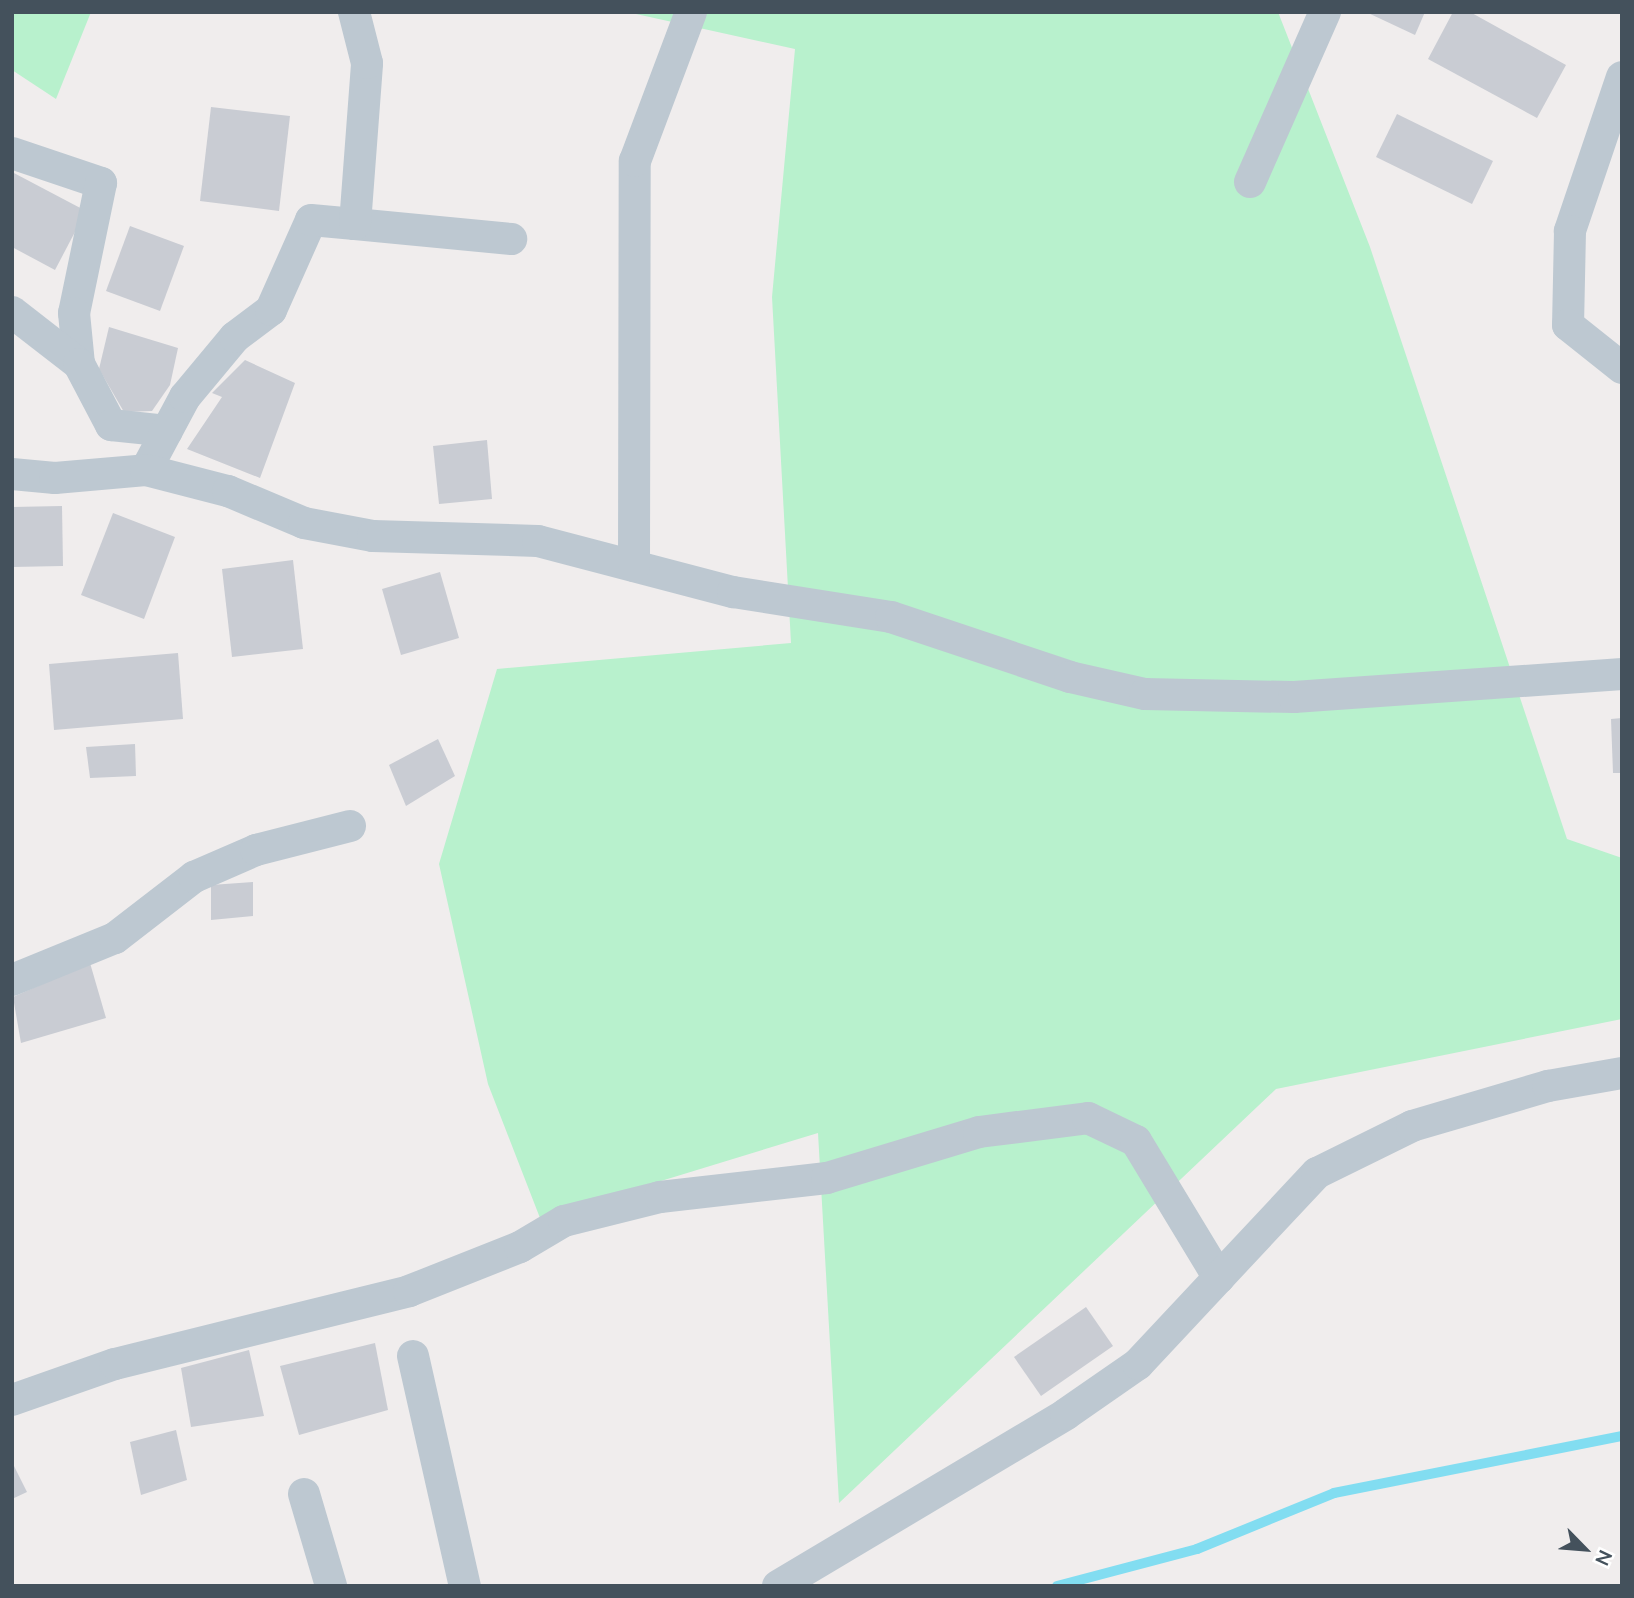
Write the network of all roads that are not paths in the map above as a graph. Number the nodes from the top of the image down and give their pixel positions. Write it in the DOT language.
graph roads {
  1 [pos="354,12"];
  2 [pos="691,12"];
  3 [pos="1325,12"];
  4 [pos="1622,77"];
  5 [pos="12,153"];
  6 [pos="1250,182"];
  7 [pos="355,224"];
  8 [pos="511,239"];
  9 [pos="12,313"];
  10 [pos="79,364"];
  11 [pos="1622,368"];
  12 [pos="167,431"];
  13 [pos="146,470"];
  14 [pos="12,474"];
  15 [pos="634,566"];
  16 [pos="1622,674"];
  17 [pos="350,826"];
  18 [pos="12,980"];
  19 [pos="1622,1073"];
  20 [pos="1219,1278"];
  21 [pos="412,1356"];
  22 [pos="12,1400"];
  23 [pos="304,1494"];
  24 [pos="331,1586"];
  25 [pos="465,1586"];
  26 [pos="778,1586"];
  1 -- 7 [label="street"];
  2 -- 15 [label="street"];
  3 -- 6 [label="street"];
  4 -- 11 [label="street"];
  5 -- 10 [label="street"];
  7 -- 8 [label="street"];
  7 -- 12 [label="street"];
  9 -- 10 [label="street"];
  10 -- 12 [label="street"];
  12 -- 13 [label="street"];
  13 -- 14 [label="street"];
  13 -- 15 [label="street"];
  15 -- 16 [label="street"];
  17 -- 18 [label="street"];
  19 -- 20 [label="street"];
  20 -- 22 [label="street"];
  20 -- 26 [label="street"];
  21 -- 25 [label="street"];
  23 -- 24 [label="street"];
}
